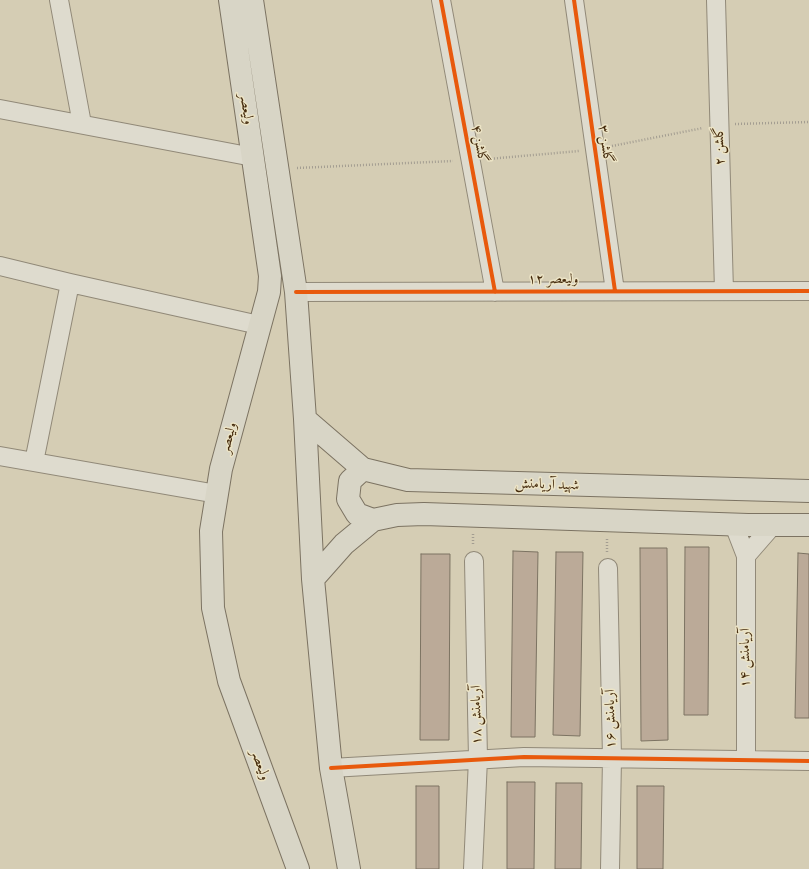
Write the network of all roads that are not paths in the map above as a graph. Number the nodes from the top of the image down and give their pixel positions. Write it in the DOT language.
graph roads {
  1 [pos="59,0"];
  2 [pos="230,0"];
  3 [pos="252,0"];
  4 [pos="441,0"];
  5 [pos="574,0"];
  6 [pos="716,0"];
  7 [pos="0,109"];
  8 [pos="82,124"];
  9 [pos="253,156"];
  10 [pos="0,266"];
  11 [pos="70,284"];
  12 [pos="615,291"];
  13 [pos="724,291"];
  14 [pos="809,291"];
  15 [pos="296,292"];
  16 [pos="495,292"];
  17 [pos="259,324"];
  18 [pos="305,418"];
  19 [pos="0,456"];
  20 [pos="34,462"];
  21 [pos="363,469"];
  22 [pos="809,491"];
  23 [pos="217,494"];
  24 [pos="373,520"];
  25 [pos="734,525"];
  26 [pos="773,525"];
  27 [pos="809,525"];
  28 [pos="746,556"];
  29 [pos="474,561"];
  30 [pos="608,568"];
  31 [pos="313,579"];
  32 [pos="612,758"];
  33 [pos="478,759"];
  34 [pos="746,760"];
  35 [pos="809,761"];
  36 [pos="332,768"];
  37 [pos="298,869"];
  38 [pos="349,869"];
  39 [pos="473,869"];
  40 [pos="610,869"];
  1 -- 8 [label="street"];
  2 -- 9 [label="main road, ولیعصر"];
  3 -- 15 [label="main road, ولیعصر"];
  4 -- 16 [label="street, گلشن ۴"];
  5 -- 12 [label="street, گلشن ۳"];
  6 -- 13 [label="street, گلشن ۲"];
  7 -- 8 [label="street"];
  8 -- 9 [label="street"];
  9 -- 17 [label="main road, ولیعصر"];
  10 -- 11 [label="street"];
  11 -- 17 [label="street"];
  11 -- 20 [label="street"];
  12 -- 13 [label="street, ولیعصر ۱۲"];
  12 -- 16 [label="street, ولیعصر ۱۲"];
  13 -- 14 [label="street, ولیعصر ۱۲"];
  15 -- 16 [label="street, ولیعصر ۱۲"];
  15 -- 18 [label="main road, ولیعصر"];
  17 -- 23 [label="main road, ولیعصر"];
  18 -- 21 [label="main road, شهید آریامنش"];
  18 -- 31 [label="main road, ولیعصر"];
  19 -- 20 [label="street"];
  20 -- 23 [label="street"];
  21 -- 22 [label="main road, شهید آریامنش"];
  21 -- 24 [label="main road"];
  23 -- 37 [label="main road, ولیعصر"];
  24 -- 25 [label="main road"];
  24 -- 31 [label="main road"];
  25 -- 26 [label="main road"];
  25 -- 28 [label="street, آریامنش ۱۴"];
  26 -- 27 [label="main road"];
  26 -- 28 [label="street"];
  28 -- 34 [label="street, آریامنش ۱۴"];
  29 -- 33 [label="street, آریامنش ۱۸"];
  30 -- 32 [label="street, آریامنش ۱۶"];
  31 -- 36 [label="main road, ولیعصر"];
  32 -- 33 [label="street"];
  32 -- 34 [label="street"];
  32 -- 40 [label="street, آریامنش ۱۶"];
  33 -- 36 [label="street"];
  33 -- 39 [label="street, آریامنش ۱۸"];
  34 -- 35 [label="street"];
  36 -- 38 [label="main road, ولیعصر"];
}
